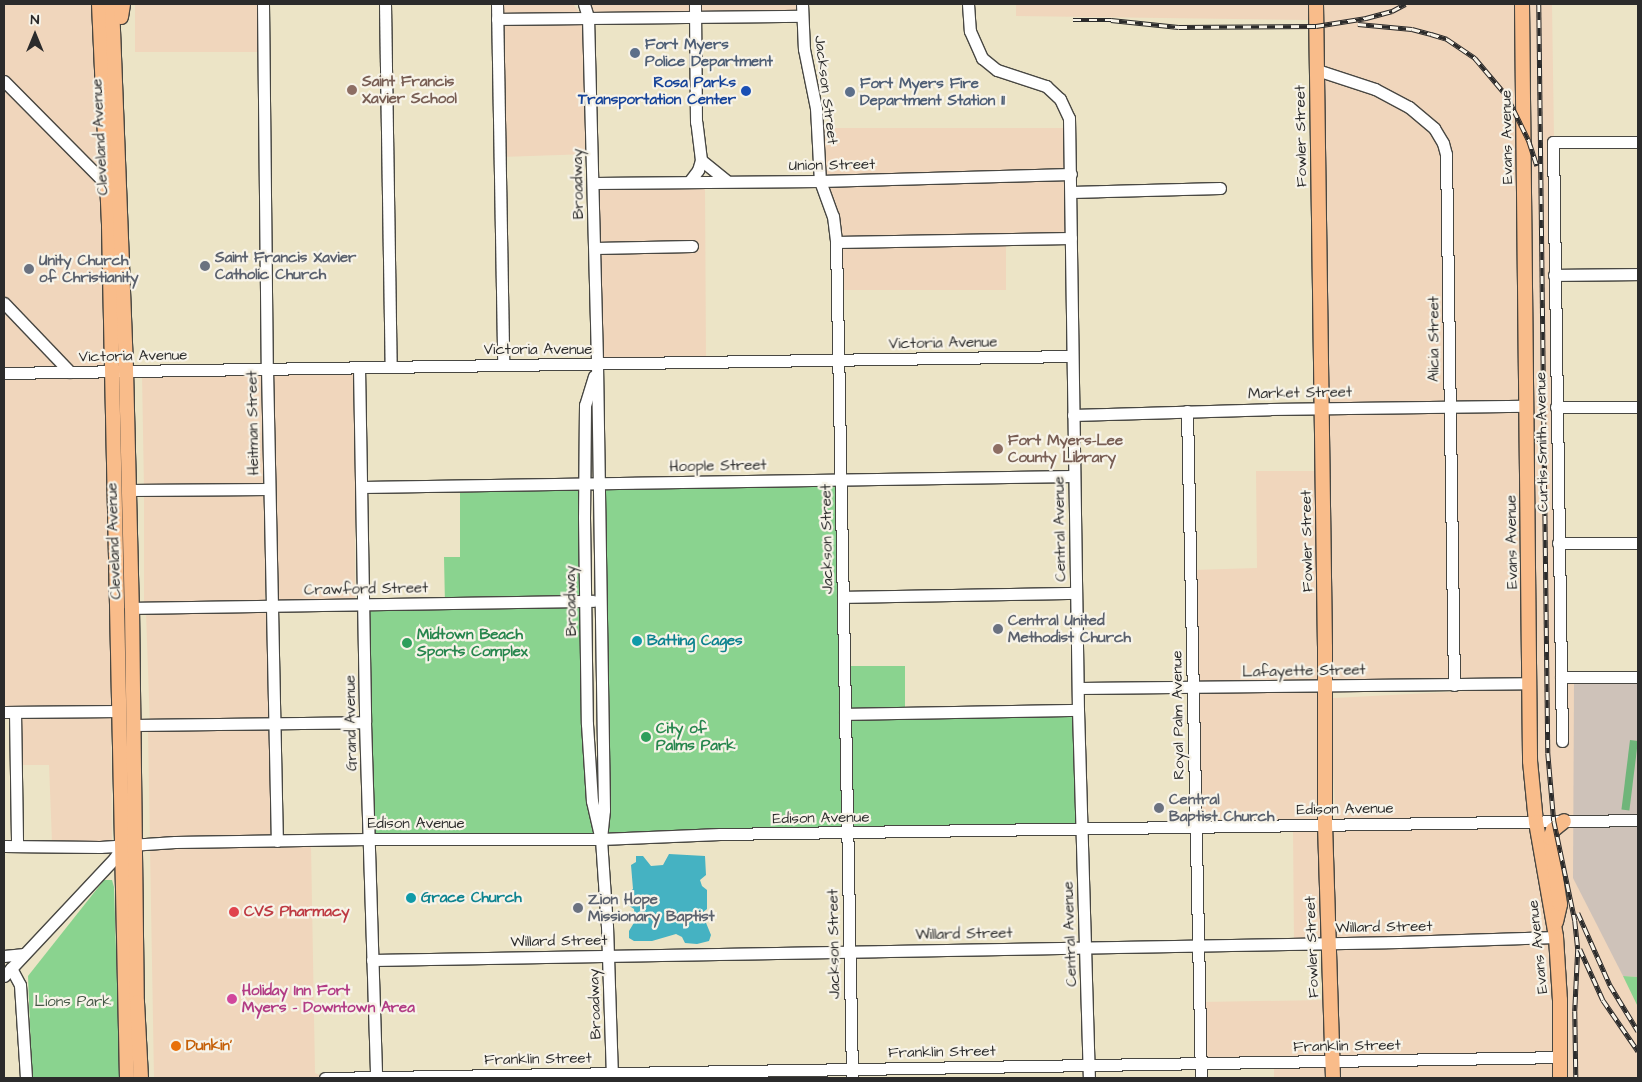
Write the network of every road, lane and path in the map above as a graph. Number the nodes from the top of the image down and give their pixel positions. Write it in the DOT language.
graph roads {
  1 [pos="99,4"];
  2 [pos="112,4"];
  3 [pos="263,4"];
  4 [pos="384,4"];
  5 [pos="497,4"];
  6 [pos="578,4"];
  7 [pos="584,4"];
  8 [pos="695,4"];
  9 [pos="968,4"];
  10 [pos="1316,4"];
  11 [pos="1522,4"];
  12 [pos="122,8"];
  13 [pos="802,10"];
  14 [pos="588,17"];
  15 [pos="695,17"];
  16 [pos="497,19"];
  17 [pos="1317,70"];
  18 [pos="4,81"];
  19 [pos="1638,142"];
  20 [pos="701,160"];
  21 [pos="1070,174"];
  22 [pos="727,181"];
  23 [pos="820,181"];
  24 [pos="689,182"];
  25 [pos="594,183"];
  26 [pos="1220,188"];
  27 [pos="114,190"];
  28 [pos="1071,192"];
  29 [pos="1071,238"];
  30 [pos="836,242"];
  31 [pos="692,246"];
  32 [pos="595,248"];
  33 [pos="1638,274"];
  34 [pos="1554,275"];
  35 [pos="4,303"];
  36 [pos="1072,356"];
  37 [pos="838,360"];
  38 [pos="597,364"];
  39 [pos="503,365"];
  40 [pos="391,366"];
  41 [pos="359,367"];
  42 [pos="267,368"];
  43 [pos="120,370"];
  44 [pos="70,372"];
  45 [pos="4,373"];
  46 [pos="1527,406"];
  47 [pos="1556,406"];
  48 [pos="1449,407"];
  49 [pos="1638,407"];
  50 [pos="1321,409"];
  51 [pos="1187,411"];
  52 [pos="1073,416"];
  53 [pos="1074,476"];
  54 [pos="841,479"];
  55 [pos="598,483"];
  56 [pos="584,484"];
  57 [pos="362,487"];
  58 [pos="269,489"];
  59 [pos="129,490"];
  60 [pos="1558,543"];
  61 [pos="1638,543"];
  62 [pos="117,576"];
  63 [pos="1076,593"];
  64 [pos="843,597"];
  65 [pos="601,600"];
  66 [pos="586,601"];
  67 [pos="271,605"];
  68 [pos="364,605"];
  69 [pos="132,608"];
  70 [pos="1561,677"];
  71 [pos="1638,677"];
  72 [pos="1530,683"];
  73 [pos="1454,685"];
  74 [pos="1325,686"];
  75 [pos="1192,687"];
  76 [pos="1079,688"];
  77 [pos="1078,710"];
  78 [pos="9,712"];
  79 [pos="120,712"];
  80 [pos="845,714"];
  81 [pos="365,722"];
  82 [pos="275,724"];
  83 [pos="134,725"];
  84 [pos="1562,741"];
  85 [pos="1638,820"];
  86 [pos="1564,821"];
  87 [pos="1536,822"];
  88 [pos="1325,824"];
  89 [pos="1194,827"];
  90 [pos="1082,829"];
  91 [pos="847,832"];
  92 [pos="368,839"];
  93 [pos="600,839"];
  94 [pos="277,841"];
  95 [pos="129,844"];
  96 [pos="4,846"];
  97 [pos="17,846"];
  98 [pos="1555,934"];
  99 [pos="1328,943"];
  100 [pos="1197,946"];
  101 [pos="1085,947"];
  102 [pos="849,951"];
  103 [pos="22,954"];
  104 [pos="608,955"];
  105 [pos="4,956"];
  106 [pos="372,960"];
  107 [pos="7,972"];
  108 [pos="126,1057"];
  109 [pos="1560,1057"];
  110 [pos="1333,1061"];
  111 [pos="1201,1063"];
  112 [pos="1088,1065"];
  113 [pos="852,1074"];
  114 [pos="612,1076"];
  115 [pos="26,1078"];
  116 [pos="126,1078"];
  117 [pos="141,1078"];
  118 [pos="325,1078"];
  119 [pos="376,1078"];
  120 [pos="1089,1078"];
  121 [pos="1201,1078"];
  122 [pos="1333,1078"];
  123 [pos="1560,1078"];
  1 -- 27 [label="main road, Cleveland Avenue"];
  2 -- 27 [label="main road, Cleveland Avenue"];
  3 -- 42 [label="street, Heitman Street"];
  4 -- 40 [label="street"];
  5 -- 16 [label="street"];
  6 -- 14 [label="street"];
  7 -- 14 [label="street, Broadway"];
  8 -- 15 [label="street"];
  9 -- 21 [label="street, Central Avenue"];
  10 -- 17 [label="main road, Fowler Street"];
  11 -- 46 [label="main road, Evans Avenue"];
  12 -- 27 [label="main road"];
  13 -- 15 [label="street"];
  13 -- 23 [label="street, Jackson Street"];
  14 -- 15 [label="street"];
  14 -- 16 [label="street"];
  14 -- 25 [label="street, Broadway"];
  15 -- 20 [label="street"];
  16 -- 39 [label="street"];
  17 -- 48 [label="street, Alicia Street"];
  17 -- 50 [label="main road, Fowler Street"];
  18 -- 27 [label="street"];
  19 -- 34 [label="street, Curtis Smith Avenue"];
  20 -- 22 [label="street"];
  20 -- 24 [label="street"];
  21 -- 23 [label="street, Union Street"];
  21 -- 28 [label="street, Central Avenue"];
  22 -- 23 [label="street, Union Street"];
  22 -- 24 [label="street, Union Street"];
  23 -- 30 [label="street, Jackson Street"];
  24 -- 25 [label="street, Union Street"];
  25 -- 32 [label="street, Broadway"];
  26 -- 28 [label="street"];
  27 -- 43 [label="main road, Cleveland Avenue"];
  28 -- 29 [label="street, Central Avenue"];
  29 -- 30 [label="street"];
  29 -- 36 [label="street, Central Avenue"];
  30 -- 37 [label="street, Jackson Street"];
  31 -- 32 [label="street"];
  32 -- 38 [label="street, Broadway"];
  33 -- 34 [label="street"];
  34 -- 47 [label="street, Curtis Smith Avenue"];
  35 -- 44 [label="street"];
  36 -- 37 [label="street, Victoria Avenue"];
  36 -- 52 [label="street, Central Avenue"];
  37 -- 38 [label="street, Victoria Avenue"];
  37 -- 54 [label="street, Jackson Street"];
  38 -- 39 [label="street, Victoria Avenue"];
  38 -- 55 [label="street, Broadway"];
  38 -- 56 [label="street, Broadway"];
  39 -- 40 [label="street, Victoria Avenue"];
  40 -- 41 [label="street, Victoria Avenue"];
  41 -- 42 [label="street, Victoria Avenue"];
  41 -- 57 [label="street, Grand Avenue"];
  42 -- 43 [label="street, Victoria Avenue"];
  42 -- 58 [label="street, Heitman Street"];
  43 -- 44 [label="street, Victoria Avenue"];
  43 -- 59 [label="main road, Cleveland Avenue"];
  43 -- 62 [label="main road, Cleveland Avenue"];
  44 -- 45 [label="street, Victoria Avenue"];
  46 -- 48 [label="street, Market Street"];
  46 -- 72 [label="main road, Evans Avenue"];
  47 -- 49 [label="street"];
  47 -- 60 [label="street, Curtis Smith Avenue"];
  48 -- 50 [label="street, Market Street"];
  48 -- 73 [label="street, Alicia Street"];
  50 -- 51 [label="street, Market Street"];
  50 -- 74 [label="main road, Fowler Street"];
  51 -- 52 [label="street, Market Street"];
  51 -- 75 [label="street, Royal Palm Avenue"];
  52 -- 53 [label="street, Central Avenue"];
  53 -- 54 [label="street, Hoople Street"];
  53 -- 63 [label="street, Central Avenue"];
  54 -- 55 [label="street, Hoople Street"];
  54 -- 64 [label="street, Jackson Street"];
  55 -- 56 [label="street, Hoople Street"];
  55 -- 65 [label="street, Broadway"];
  56 -- 57 [label="street, Hoople Street"];
  56 -- 66 [label="street, Broadway"];
  57 -- 68 [label="street, Grand Avenue"];
  58 -- 59 [label="street"];
  58 -- 67 [label="street, Heitman Street"];
  59 -- 69 [label="main road, Cleveland Avenue"];
  60 -- 61 [label="street"];
  60 -- 70 [label="street, Curtis Smith Avenue"];
  62 -- 69 [label="main road"];
  62 -- 79 [label="main road, Cleveland Avenue"];
  63 -- 64 [label="street"];
  63 -- 76 [label="street, Central Avenue"];
  64 -- 80 [label="street, Jackson Street"];
  65 -- 66 [label="street, Crawford Street"];
  65 -- 93 [label="street, Broadway"];
  66 -- 68 [label="street, Crawford Street"];
  66 -- 93 [label="street, Broadway"];
  67 -- 68 [label="street, Crawford Street"];
  67 -- 69 [label="street, Crawford Street"];
  67 -- 82 [label="street, Heitman Street"];
  68 -- 81 [label="street, Grand Avenue"];
  69 -- 83 [label="main road, Cleveland Avenue"];
  70 -- 71 [label="street"];
  70 -- 84 [label="street, Curtis Smith Avenue"];
  72 -- 73 [label="street, Lafayette Street"];
  72 -- 87 [label="main road, Evans Avenue"];
  73 -- 74 [label="street, Lafayette Street"];
  74 -- 75 [label="street, Lafayette Street"];
  74 -- 88 [label="main road, Fowler Street"];
  75 -- 76 [label="street, Lafayette Street"];
  75 -- 89 [label="street, Royal Palm Avenue"];
  76 -- 77 [label="street, Central Avenue"];
  77 -- 80 [label="street"];
  77 -- 90 [label="street, Central Avenue"];
  78 -- 79 [label="street"];
  78 -- 97 [label="street"];
  79 -- 95 [label="main road, Cleveland Avenue"];
  80 -- 91 [label="street, Jackson Street"];
  81 -- 82 [label="street"];
  81 -- 92 [label="street, Grand Avenue"];
  82 -- 83 [label="street"];
  82 -- 94 [label="street, Heitman Street"];
  83 -- 95 [label="main road, Cleveland Avenue"];
  85 -- 86 [label="street, Edison Avenue"];
  86 -- 87 [label="street, Edison Avenue"];
  86 -- 98 [label="main road"];
  87 -- 88 [label="street, Edison Avenue"];
  87 -- 98 [label="main road, Evans Avenue"];
  88 -- 89 [label="street, Edison Avenue"];
  88 -- 99 [label="main road, Fowler Street"];
  89 -- 90 [label="street, Edison Avenue"];
  89 -- 100 [label="street, Royal Palm Avenue"];
  90 -- 91 [label="street, Edison Avenue"];
  90 -- 101 [label="street, Central Avenue"];
  91 -- 93 [label="street, Edison Avenue"];
  91 -- 102 [label="street, Jackson Street"];
  92 -- 93 [label="street, Edison Avenue"];
  92 -- 94 [label="street, Edison Avenue"];
  92 -- 106 [label="street, Grand Avenue"];
  93 -- 104 [label="street, Broadway"];
  94 -- 95 [label="street, Edison Avenue"];
  95 -- 97 [label="street, Edison Avenue"];
  95 -- 103 [label="street"];
  95 -- 108 [label="main road, Cleveland Avenue"];
  95 -- 117 [label="main road, Cleveland Avenue"];
  96 -- 97 [label="street, Edison Avenue"];
  98 -- 99 [label="street, Willard Street"];
  98 -- 109 [label="main road, Evans Avenue"];
  99 -- 100 [label="street, Willard Street"];
  99 -- 110 [label="main road, Fowler Street"];
  100 -- 101 [label="street, Willard Street"];
  100 -- 111 [label="street, Royal Palm Avenue"];
  101 -- 102 [label="street, Willard Street"];
  101 -- 112 [label="street, Central Avenue"];
  102 -- 104 [label="street, Willard Street"];
  102 -- 113 [label="street, Jackson Street"];
  103 -- 105 [label="street"];
  103 -- 107 [label="street"];
  104 -- 106 [label="street, Willard Street"];
  104 -- 114 [label="street, Broadway"];
  106 -- 119 [label="street, Grand Avenue"];
  107 -- 115 [label="street"];
  108 -- 116 [label="main road, Cleveland Avenue"];
  108 -- 117 [label="main road"];
  109 -- 110 [label="street, Franklin Street"];
  109 -- 123 [label="main road, Evans Avenue"];
  110 -- 111 [label="street, Franklin Street"];
  110 -- 122 [label="main road, Fowler Street"];
  111 -- 112 [label="street, Franklin Street"];
  111 -- 121 [label="street, Royal Palm Avenue"];
  112 -- 113 [label="street, Franklin Street"];
  112 -- 120 [label="street, Central Avenue"];
  113 -- 114 [label="street, Franklin Street"];
  114 -- 119 [label="street, Franklin Street"];
  118 -- 119 [label="street, Franklin Street"];
}
